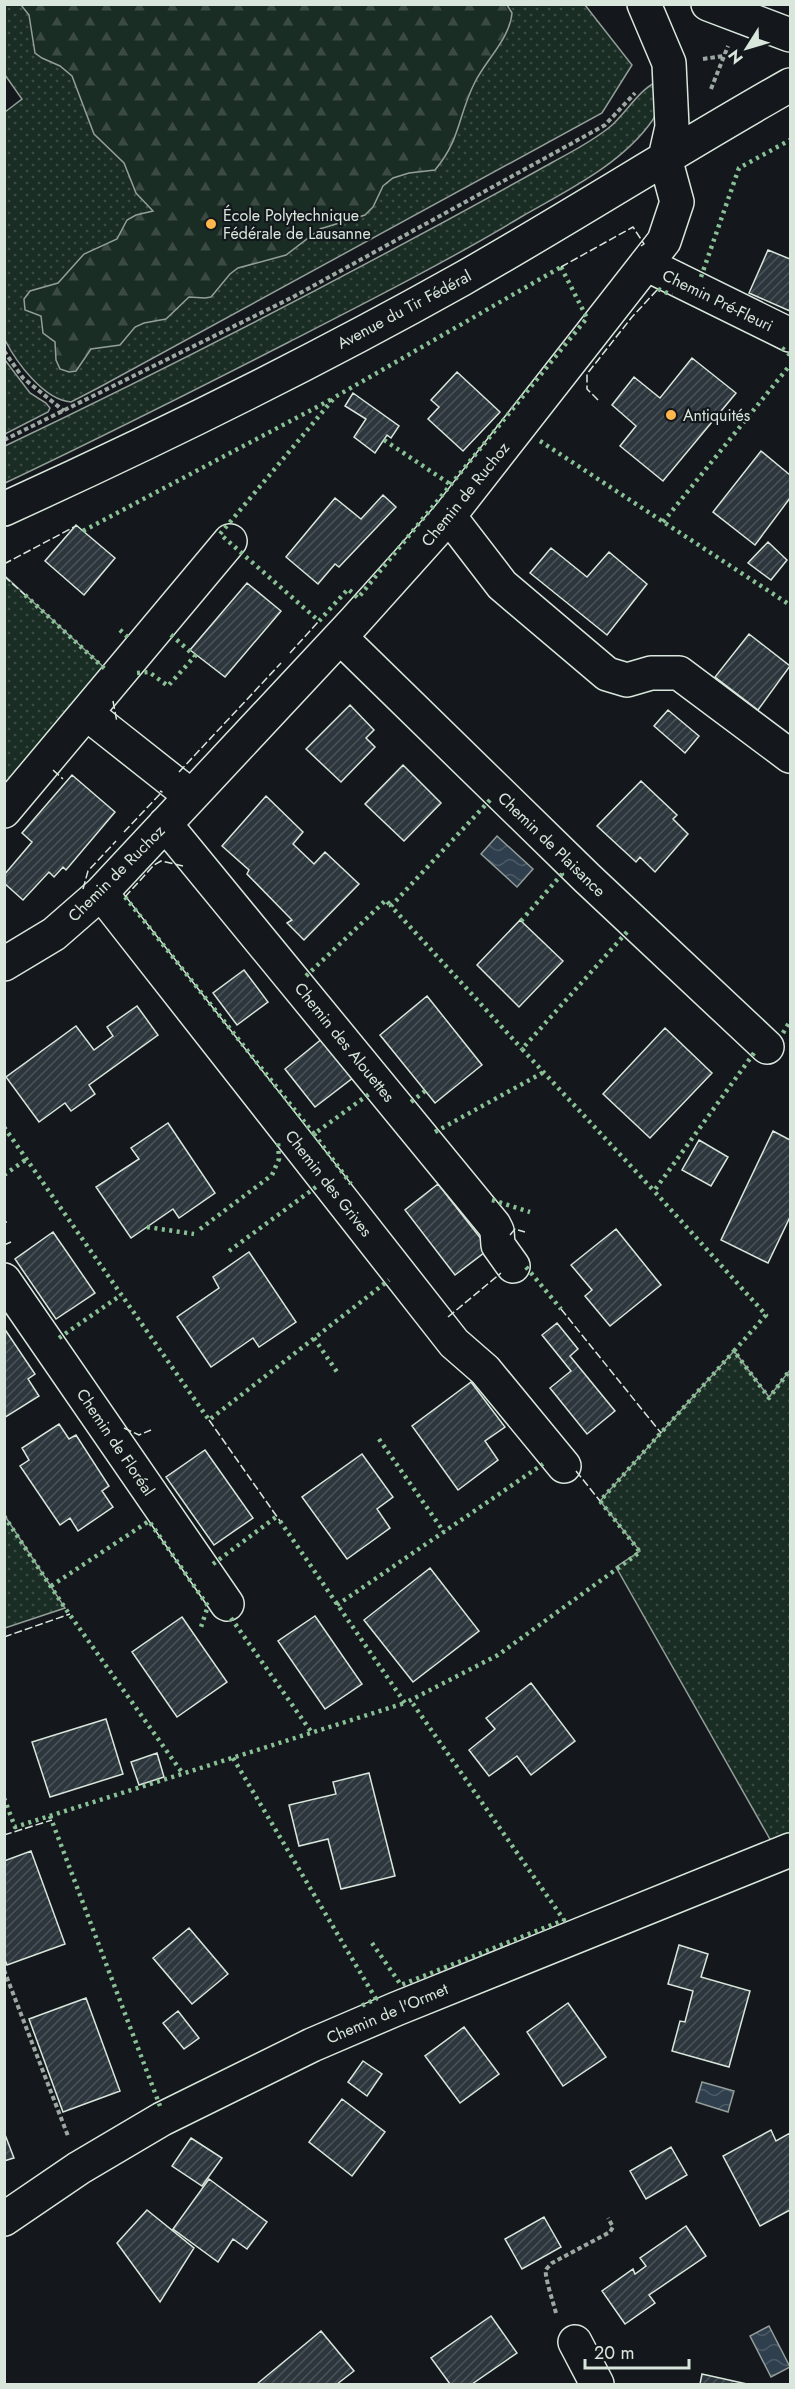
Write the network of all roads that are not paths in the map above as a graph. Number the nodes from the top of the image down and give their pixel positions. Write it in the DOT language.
graph roads {
  1 [pos="644,4"];
  2 [pos="708,4"];
  3 [pos="790,35"];
  4 [pos="790,85"];
  5 [pos="665,158"];
  6 [pos="646,264"];
  7 [pos="790,335"];
  8 [pos="4,508"];
  9 [pos="449,516"];
  10 [pos="230,541"];
  11 [pos="340,637"];
  12 [pos="86,713"];
  13 [pos="790,756"];
  14 [pos="191,796"];
  15 [pos="4,811"];
  16 [pos="165,824"];
  17 [pos="100,893"];
  18 [pos="4,964"];
  19 [pos="767,1047"];
  20 [pos="513,1266"];
  21 [pos="4,1280"];
  22 [pos="564,1466"];
  23 [pos="227,1604"];
  24 [pos="790,1850"];
  25 [pos="4,2219"];
  26 [pos="575,2342"];
  27 [pos="597,2385"];
  1 -- 5 [label="street"];
  2 -- 3 [label="street"];
  4 -- 5 [label="street, Avenue du Tir Fédéral"];
  5 -- 6 [label="street, Chemin de Ruchoz"];
  5 -- 8 [label="street, Avenue du Tir Fédéral"];
  6 -- 7 [label="street, Chemin Pré-Fleuri"];
  6 -- 9 [label="street, Chemin de Ruchoz"];
  9 -- 11 [label="street, Chemin de Ruchoz"];
  9 -- 13 [label="street"];
  10 -- 12 [label="street"];
  11 -- 14 [label="street, Chemin de Ruchoz"];
  11 -- 19 [label="street, Chemin de Plaisance"];
  12 -- 14 [label="street"];
  12 -- 15 [label="street"];
  14 -- 16 [label="street, Chemin de Ruchoz"];
  16 -- 17 [label="street, Chemin de Ruchoz"];
  16 -- 20 [label="street, Chemin des Alouettes"];
  17 -- 18 [label="street, Chemin de Ruchoz"];
  17 -- 22 [label="street, Chemin des Grives"];
  21 -- 23 [label="street, Chemin de Floréal"];
  24 -- 25 [label="street, Chemin de l'Ormet"];
  26 -- 27 [label="street"];
}
